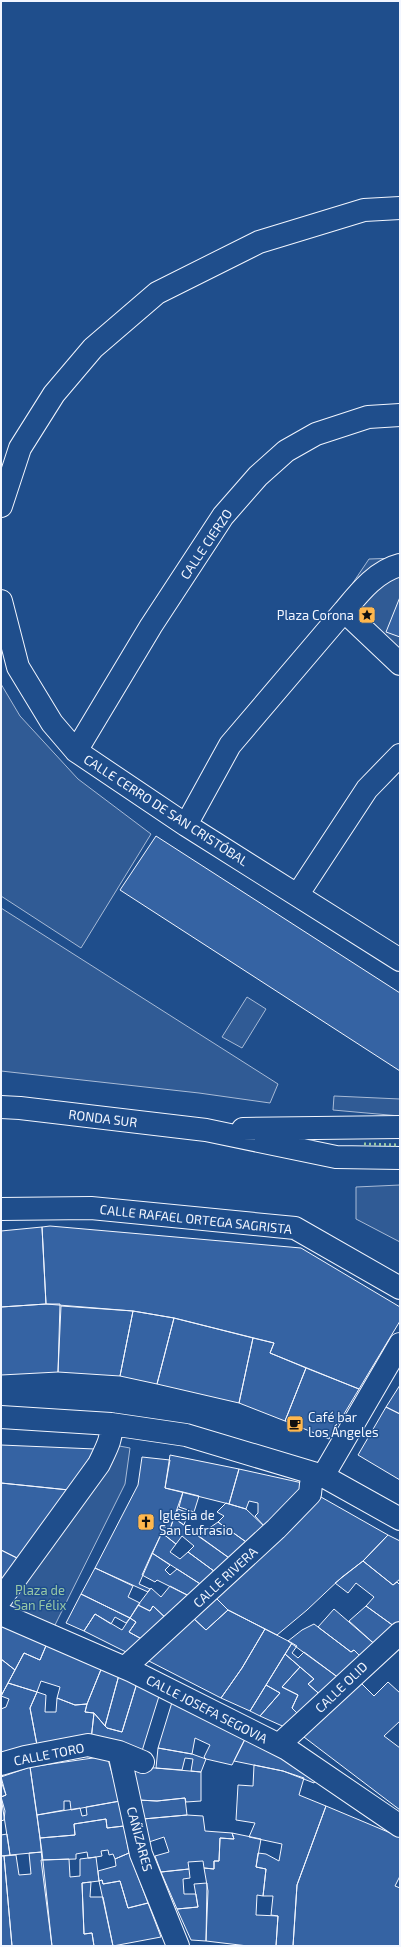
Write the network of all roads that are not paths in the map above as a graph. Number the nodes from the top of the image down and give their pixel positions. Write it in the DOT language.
graph roads {
  1 [pos="400,208"];
  2 [pos="400,416"];
  3 [pos="1,506"];
  4 [pos="400,565"];
  5 [pos="1,602"];
  6 [pos="344,611"];
  7 [pos="400,664"];
  8 [pos="76,751"];
  9 [pos="400,756"];
  10 [pos="186,825"];
  11 [pos="298,894"];
  12 [pos="400,960"];
  13 [pos="1,1107"];
  14 [pos="400,1127"];
  15 [pos="206,1130"];
  16 [pos="400,1158"];
  17 [pos="1,1210"];
  18 [pos="400,1288"];
  19 [pos="400,1344"];
  20 [pos="1,1417"];
  21 [pos="111,1424"];
  22 [pos="317,1480"];
  23 [pos="400,1519"];
  24 [pos="1,1599"];
  25 [pos="1,1614"];
  26 [pos="400,1634"];
  27 [pos="129,1664"];
  28 [pos="283,1741"];
  29 [pos="119,1752"];
  30 [pos="143,1762"];
  31 [pos="1,1764"];
  32 [pos="400,1826"];
  33 [pos="178,1946"];
  1 -- 3 [label="street"];
  2 -- 8 [label="street, CALLE CIERZO"];
  4 -- 6 [label="street"];
  5 -- 8 [label="street, CALLE CERRO DE SAN CRISTÓBAL"];
  6 -- 7 [label="street"];
  6 -- 10 [label="street"];
  8 -- 10 [label="street, CALLE CERRO DE SAN CRISTÓBAL"];
  9 -- 11 [label="street"];
  10 -- 11 [label="street, CALLE CERRO DE SAN CRISTÓBAL"];
  11 -- 12 [label="street, CALLE CERRO DE SAN CRISTÓBAL"];
  13 -- 15 [label="street, RONDA SUR"];
  14 -- 15 [label="street, RONDA SUR"];
  15 -- 16 [label="street, RONDA SUR"];
  17 -- 18 [label="street, CALLE RAFAEL ORTEGA SAGRISTA"];
  19 -- 22 [label="street, CALLE RIVERA"];
  20 -- 21 [label="street"];
  21 -- 22 [label="street"];
  21 -- 24 [label="street"];
  22 -- 23 [label="street"];
  22 -- 27 [label="street, CALLE RIVERA"];
  25 -- 32 [label="street, CALLE JOSEFA SEGOVIA"];
  26 -- 28 [label="street, CALLE OLID"];
  29 -- 30 [label="street, CALLE TORO"];
  29 -- 31 [label="street, CALLE TORO"];
  29 -- 33 [label="street, CAÑIZARES"];
}
